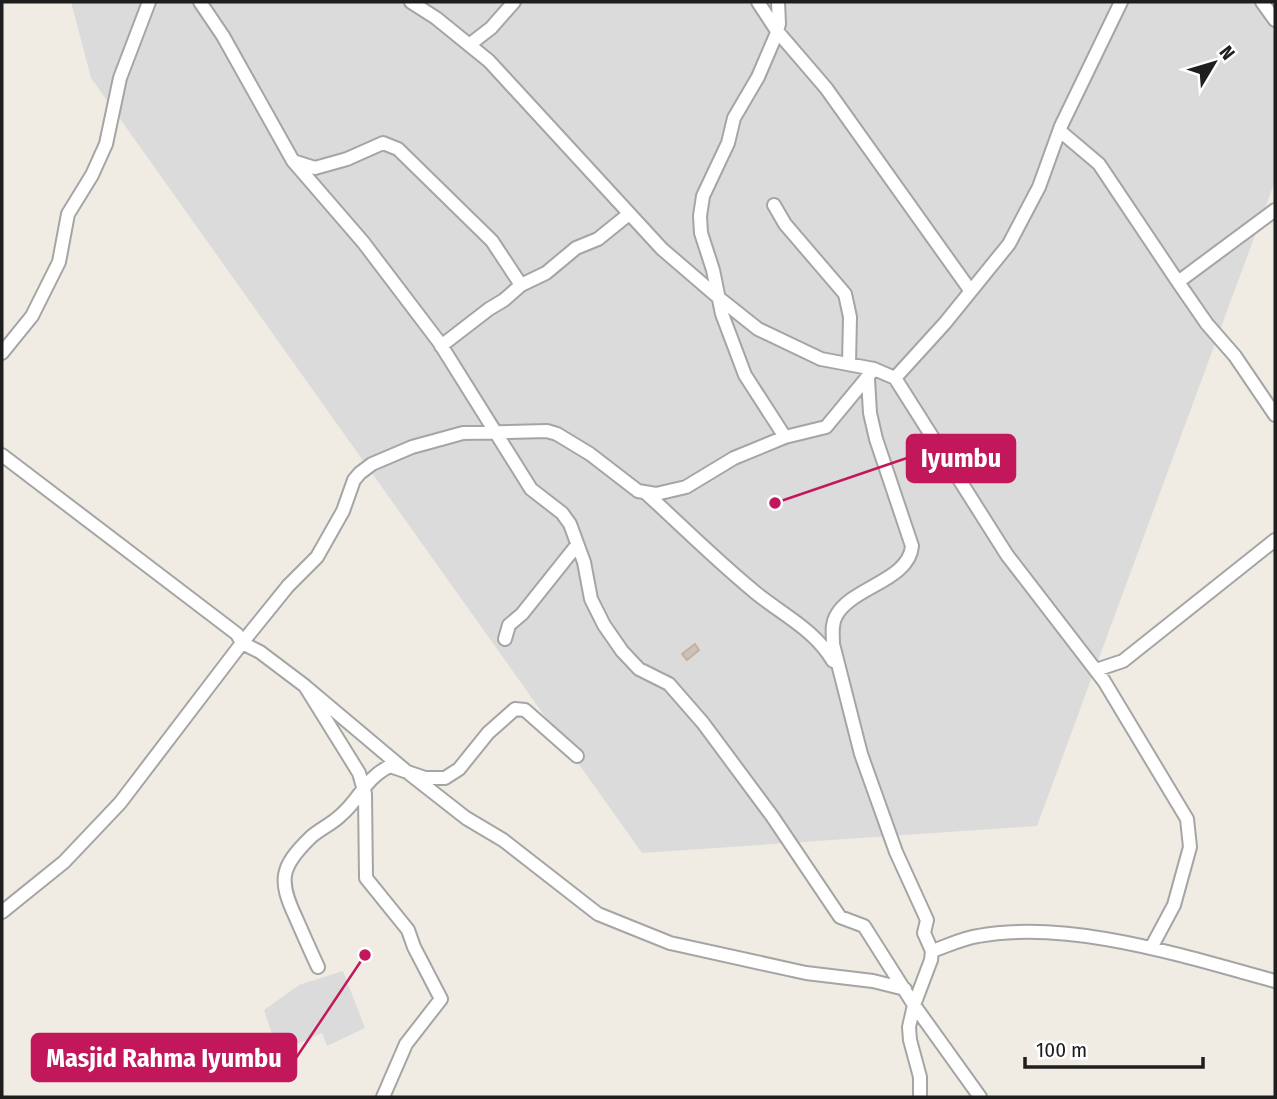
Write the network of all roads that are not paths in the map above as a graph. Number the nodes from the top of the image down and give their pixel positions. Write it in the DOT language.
graph roads {
  1 [pos="149,2"];
  2 [pos="200,2"];
  3 [pos="411,2"];
  4 [pos="514,2"];
  5 [pos="758,2"];
  6 [pos="778,2"];
  7 [pos="1121,2"];
  8 [pos="1262,2"];
  9 [pos="1275,20"];
  10 [pos="777,30"];
  11 [pos="470,45"];
  12 [pos="1060,131"];
  13 [pos="293,161"];
  14 [pos="774,205"];
  15 [pos="1275,210"];
  16 [pos="629,214"];
  17 [pos="1178,282"];
  18 [pos="521,285"];
  19 [pos="970,290"];
  20 [pos="719,298"];
  21 [pos="441,346"];
  22 [pos="2,353"];
  23 [pos="849,364"];
  24 [pos="871,374"];
  25 [pos="895,378"];
  26 [pos="1275,415"];
  27 [pos="495,432"];
  28 [pos="785,437"];
  29 [pos="2,455"];
  30 [pos="647,494"];
  31 [pos="1275,540"];
  32 [pos="577,545"];
  33 [pos="505,639"];
  34 [pos="242,643"];
  35 [pos="1096,670"];
  36 [pos="840,675"];
  37 [pos="305,686"];
  38 [pos="577,756"];
  39 [pos="406,771"];
  40 [pos="363,787"];
  41 [pos="2,912"];
  42 [pos="1151,948"];
  43 [pos="932,951"];
  44 [pos="318,967"];
  45 [pos="1275,981"];
  46 [pos="905,989"];
  47 [pos="914,1005"];
  48 [pos="383,1097"];
  49 [pos="920,1097"];
  50 [pos="980,1097"];
  1 -- 22 [label="street"];
  2 -- 13 [label="street"];
  3 -- 11 [label="street"];
  4 -- 11 [label="street"];
  5 -- 10 [label="street"];
  6 -- 10 [label="street"];
  7 -- 12 [label="street"];
  8 -- 9 [label="street"];
  10 -- 19 [label="street"];
  10 -- 20 [label="street"];
  11 -- 16 [label="street"];
  12 -- 17 [label="street"];
  12 -- 19 [label="street"];
  13 -- 18 [label="street"];
  13 -- 21 [label="street"];
  14 -- 23 [label="street"];
  15 -- 17 [label="street"];
  16 -- 18 [label="street"];
  16 -- 20 [label="street"];
  17 -- 26 [label="street"];
  18 -- 21 [label="street"];
  19 -- 25 [label="street"];
  20 -- 23 [label="street"];
  20 -- 28 [label="street"];
  21 -- 27 [label="street"];
  23 -- 24 [label="street"];
  24 -- 25 [label="street"];
  24 -- 28 [label="street"];
  24 -- 36 [label="street"];
  25 -- 35 [label="street"];
  27 -- 30 [label="street"];
  27 -- 32 [label="street"];
  27 -- 34 [label="street"];
  28 -- 30 [label="street"];
  29 -- 34 [label="street"];
  30 -- 36 [label="street"];
  31 -- 35 [label="street"];
  32 -- 33 [label="street"];
  32 -- 46 [label="street"];
  34 -- 37 [label="street"];
  34 -- 41 [label="street"];
  35 -- 42 [label="street"];
  36 -- 43 [label="street"];
  37 -- 39 [label="street"];
  37 -- 40 [label="street"];
  38 -- 39 [label="street"];
  39 -- 40 [label="street"];
  39 -- 46 [label="street"];
  40 -- 44 [label="street"];
  40 -- 48 [label="street"];
  42 -- 43 [label="street"];
  42 -- 45 [label="street"];
  43 -- 47 [label="street"];
  46 -- 47 [label="street"];
  47 -- 49 [label="street"];
  47 -- 50 [label="street"];
}
